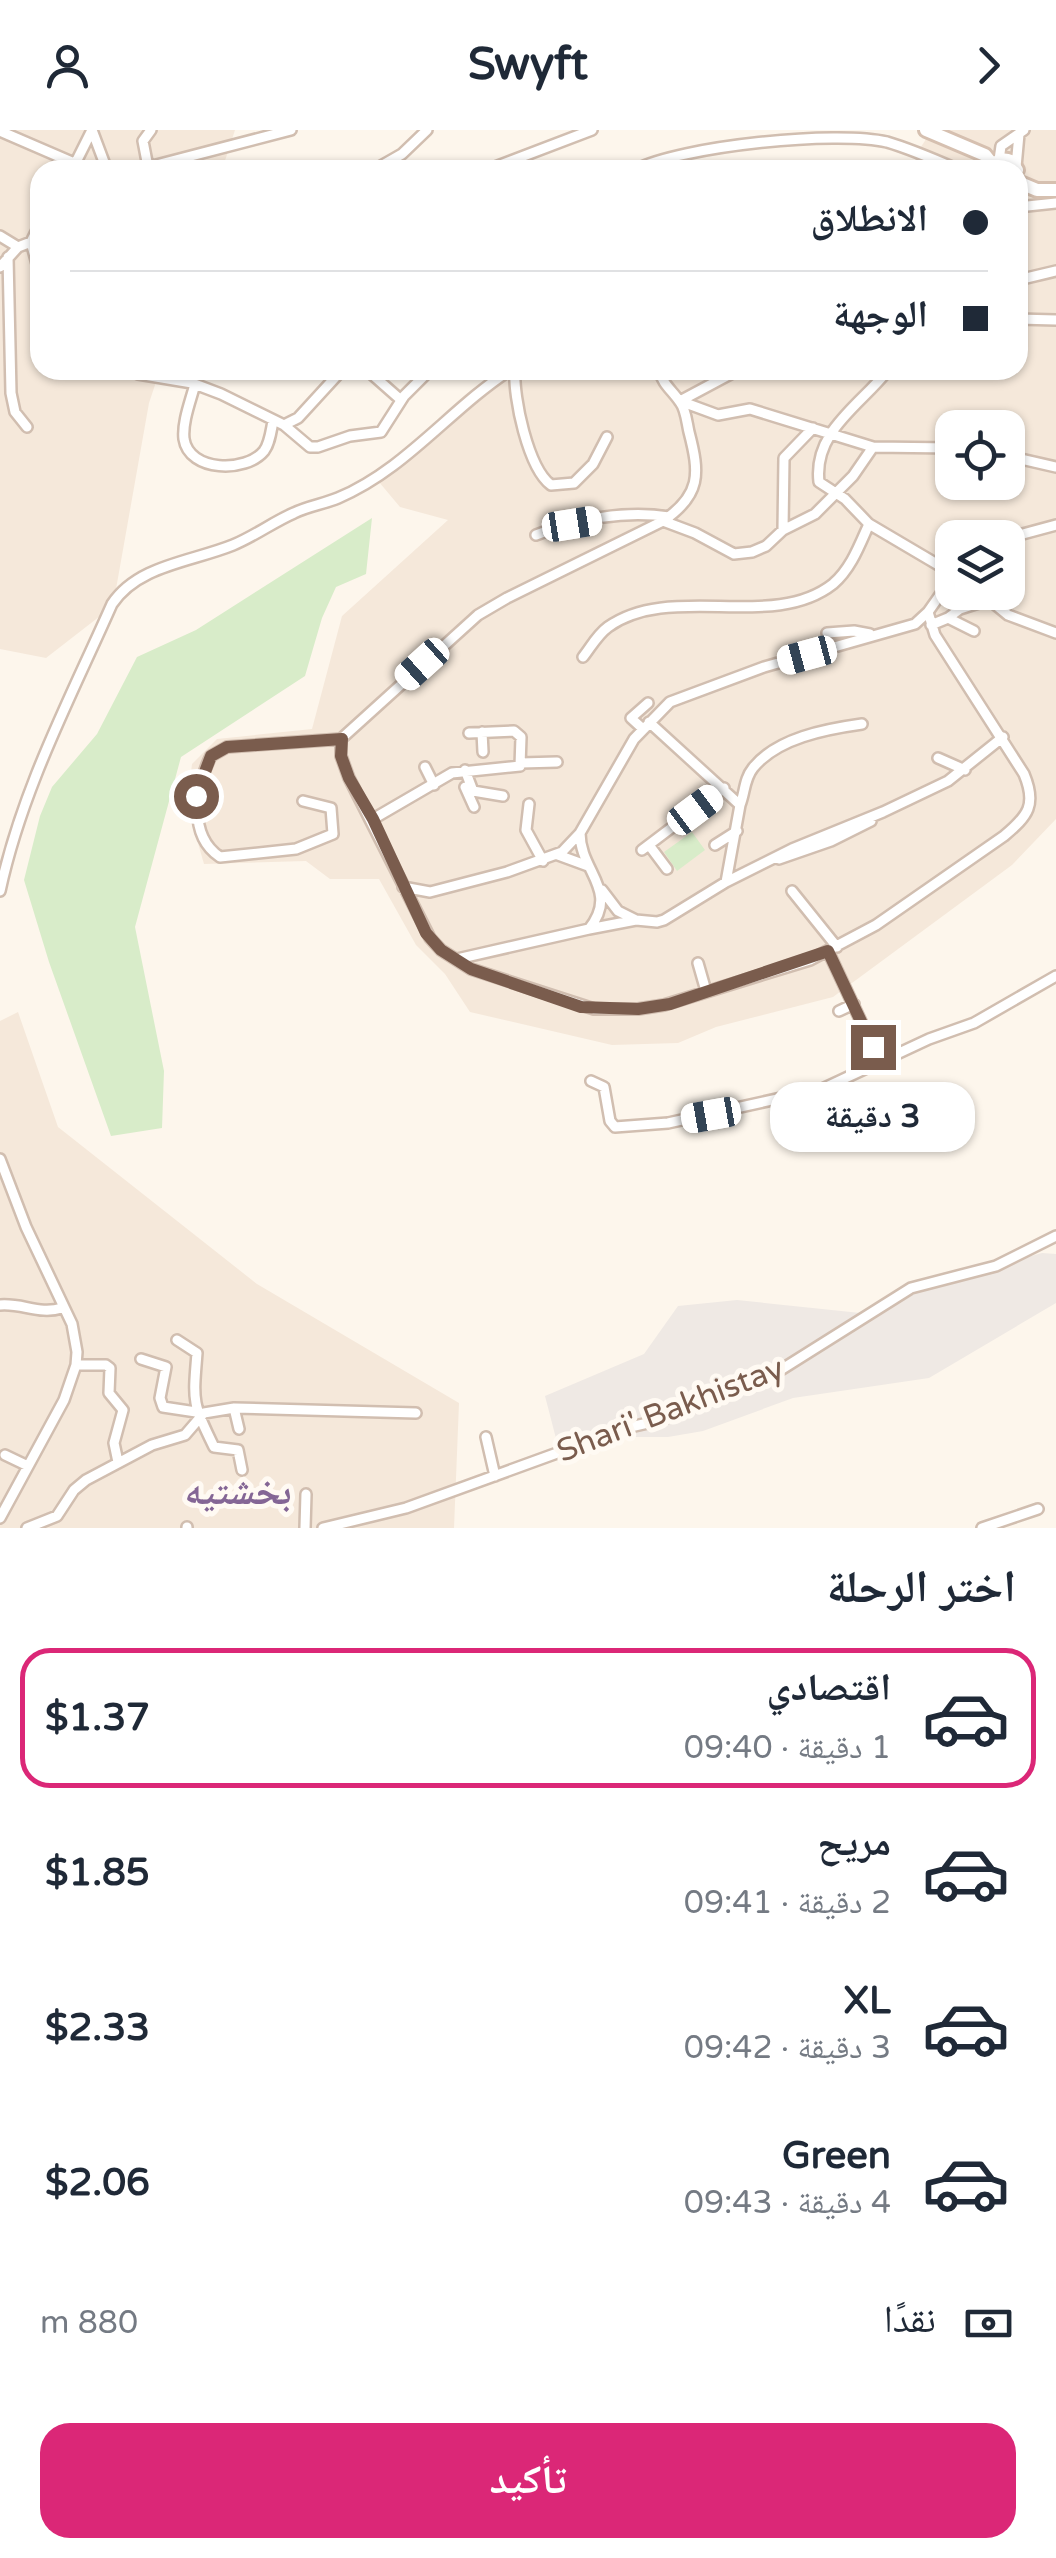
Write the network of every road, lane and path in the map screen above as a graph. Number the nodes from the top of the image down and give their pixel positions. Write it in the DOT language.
graph roads {
  1 [pos="150,130"];
  2 [pos="291,130"];
  3 [pos="427,130"];
  4 [pos="592,130"];
  5 [pos="926,130"];
  6 [pos="0,132"];
  7 [pos="1022,132"];
  8 [pos="60,160"];
  9 [pos="76,160"];
  10 [pos="102,160"];
  11 [pos="143,160"];
  12 [pos="173,160"];
  13 [pos="392,160"];
  14 [pos="513,160"];
  15 [pos="662,160"];
  16 [pos="934,160"];
  17 [pos="990,160"];
  18 [pos="996,160"];
  19 [pos="1019,160"];
  20 [pos="1028,182"];
  21 [pos="1056,190"];
  22 [pos="1056,203"];
  23 [pos="1028,206"];
  24 [pos="0,236"];
  25 [pos="30,242"];
  26 [pos="18,247"];
  27 [pos="8,257"];
  28 [pos="0,266"];
  29 [pos="1056,270"];
  30 [pos="1028,277"];
  31 [pos="1028,319"];
  32 [pos="1056,320"];
  33 [pos="177,380"];
  34 [pos="333,380"];
  35 [pos="378,380"];
  36 [pos="420,380"];
  37 [pos="500,380"];
  38 [pos="514,380"];
  39 [pos="664,380"];
  40 [pos="719,380"];
  41 [pos="880,380"];
  42 [pos="195,384"];
  43 [pos="401,400"];
  44 [pos="680,401"];
  45 [pos="279,423"];
  46 [pos="27,427"];
  47 [pos="813,428"];
  48 [pos="829,434"];
  49 [pos="607,437"];
  50 [pos="873,447"];
  51 [pos="935,448"];
  52 [pos="1025,459"];
  53 [pos="1054,464"];
  54 [pos="834,492"];
  55 [pos="666,519"];
  56 [pos="870,524"];
  57 [pos="1056,526"];
  58 [pos="783,530"];
  59 [pos="1025,534"];
  60 [pos="536,535"];
  61 [pos="935,565"];
  62 [pos="935,602"];
  63 [pos="959,610"];
  64 [pos="1004,610"];
  65 [pos="928,612"];
  66 [pos="948,618"];
  67 [pos="931,625"];
  68 [pos="827,632"];
  69 [pos="974,632"];
  70 [pos="1056,633"];
  71 [pos="873,635"];
  72 [pos="583,657"];
  73 [pos="648,703"];
  74 [pos="862,724"];
  75 [pos="646,725"];
  76 [pos="482,732"];
  77 [pos="470,733"];
  78 [pos="1003,737"];
  79 [pos="342,739"];
  80 [pos="483,752"];
  81 [pos="938,758"];
  82 [pos="557,762"];
  83 [pos="522,763"];
  84 [pos="425,767"];
  85 [pos="462,770"];
  86 [pos="965,770"];
  87 [pos="434,785"];
  88 [pos="724,788"];
  89 [pos="503,796"];
  90 [pos="303,801"];
  91 [pos="528,804"];
  92 [pos="740,805"];
  93 [pos="474,807"];
  94 [pos="373,819"];
  95 [pos="737,831"];
  96 [pos="580,834"];
  97 [pos="715,845"];
  98 [pos="558,854"];
  99 [pos="542,862"];
  100 [pos="588,866"];
  101 [pos="667,869"];
  102 [pos="726,882"];
  103 [pos="403,887"];
  104 [pos="602,890"];
  105 [pos="792,891"];
  106 [pos="0,892"];
  107 [pos="636,920"];
  108 [pos="589,929"];
  109 [pos="833,949"];
  110 [pos="457,959"];
  111 [pos="698,963"];
  112 [pos="1056,976"];
  113 [pos="706,991"];
  114 [pos="854,1004"];
  115 [pos="839,1011"];
  116 [pos="884,1060"];
  117 [pos="591,1082"];
  118 [pos="0,1159"];
  119 [pos="1056,1236"];
  120 [pos="0,1306"];
  121 [pos="62,1308"];
  122 [pos="177,1340"];
  123 [pos="140,1359"];
  124 [pos="76,1364"];
  125 [pos="234,1408"];
  126 [pos="416,1413"];
  127 [pos="198,1414"];
  128 [pos="239,1429"];
  129 [pos="486,1437"];
  130 [pos="5,1455"];
  131 [pos="118,1462"];
  132 [pos="90,1466"];
  133 [pos="242,1470"];
  134 [pos="29,1471"];
  135 [pos="495,1476"];
  136 [pos="94,1480"];
  137 [pos="306,1494"];
  138 [pos="1038,1509"];
  139 [pos="0,1518"];
  140 [pos="27,1528"];
  141 [pos="305,1528"];
  142 [pos="324,1528"];
  143 [pos="982,1528"];
  1 -- 11 [label="street"];
  2 -- 12 [label="street"];
  3 -- 13 [label="street"];
  4 -- 14 [label="street"];
  5 -- 17 [label="street"];
  6 -- 8 [label="street"];
  7 -- 18 [label="street"];
  7 -- 19 [label="street"];
  9 -- 10 [label="street"];
  15 -- 16 [label="street"];
  20 -- 21 [label="street"];
  22 -- 23 [label="street"];
  24 -- 26 [label="street"];
  25 -- 26 [label="street"];
  26 -- 27 [label="street"];
  27 -- 28 [label="street"];
  27 -- 46 [label="street"];
  29 -- 30 [label="street"];
  31 -- 32 [label="street"];
  33 -- 42 [label="street"];
  34 -- 45 [label="street"];
  35 -- 43 [label="street"];
  36 -- 43 [label="street"];
  37 -- 106 [label="street"];
  38 -- 49 [label="street"];
  39 -- 44 [label="street"];
  40 -- 44 [label="street"];
  41 -- 48 [label="street"];
  42 -- 45 [label="street"];
  42 -- 45 [label="street"];
  43 -- 45 [label="street"];
  44 -- 47 [label="street"];
  44 -- 55 [label="street"];
  47 -- 48 [label="street"];
  47 -- 58 [label="street"];
  48 -- 50 [label="street"];
  48 -- 54 [label="street"];
  50 -- 51 [label="street"];
  50 -- 54 [label="street"];
  52 -- 53 [label="street"];
  54 -- 56 [label="street"];
  54 -- 58 [label="street"];
  55 -- 58 [label="street"];
  55 -- 60 [label="street"];
  55 -- 79 [label="street"];
  56 -- 61 [label="street"];
  56 -- 72 [label="street"];
  57 -- 59 [label="street"];
  62 -- 65 [label="street"];
  63 -- 66 [label="street"];
  64 -- 70 [label="street"];
  65 -- 67 [label="street"];
  65 -- 71 [label="street"];
  66 -- 67 [label="street"];
  66 -- 69 [label="street"];
  67 -- 78 [label="street"];
  68 -- 71 [label="street"];
  71 -- 75 [label="street"];
  73 -- 75 [label="street"];
  74 -- 92 [label="street"];
  75 -- 88 [label="street"];
  75 -- 96 [label="street"];
  76 -- 77 [label="street"];
  76 -- 80 [label="street"];
  76 -- 83 [label="street"];
  78 -- 86 [label="street"];
  78 -- 109 [label="street"];
  79 -- 90 [label="street"];
  79 -- 94 [label="street"];
  81 -- 86 [label="street"];
  82 -- 83 [label="street"];
  83 -- 85 [label="street"];
  84 -- 87 [label="street"];
  85 -- 87 [label="street"];
  85 -- 89 [label="street"];
  85 -- 93 [label="street"];
  86 -- 102 [label="street"];
  87 -- 94 [label="street"];
  88 -- 92 [label="street"];
  88 -- 101 [label="street"];
  91 -- 99 [label="street"];
  92 -- 95 [label="street"];
  94 -- 103 [label="street"];
  95 -- 97 [label="street"];
  95 -- 102 [label="street"];
  96 -- 98 [label="street"];
  96 -- 100 [label="street"];
  98 -- 99 [label="street"];
  98 -- 100 [label="street"];
  99 -- 103 [label="street"];
  100 -- 104 [label="street"];
  102 -- 107 [label="street"];
  103 -- 110 [label="street"];
  104 -- 107 [label="street"];
  104 -- 108 [label="street"];
  105 -- 109 [label="street"];
  107 -- 108 [label="street"];
  108 -- 110 [label="street"];
  109 -- 113 [label="street"];
  109 -- 114 [label="street"];
  110 -- 113 [label="street"];
  111 -- 113 [label="street"];
  112 -- 116 [label="street"];
  114 -- 115 [label="street"];
  114 -- 116 [label="street"];
  116 -- 117 [label="street"];
  118 -- 121 [label="street"];
  119 -- 135 [label="street, Shari' Bakhistay"];
  120 -- 121 [label="street"];
  121 -- 124 [label="street"];
  122 -- 127 [label="street"];
  123 -- 127 [label="street"];
  124 -- 131 [label="street"];
  124 -- 134 [label="street"];
  125 -- 126 [label="street"];
  125 -- 127 [label="street"];
  125 -- 128 [label="street"];
  127 -- 131 [label="street"];
  127 -- 133 [label="street"];
  129 -- 135 [label="street"];
  130 -- 134 [label="street"];
  131 -- 136 [label="street"];
  132 -- 136 [label="street"];
  134 -- 139 [label="street"];
  135 -- 142 [label="street, Shari' Bakhistay"];
  136 -- 140 [label="street"];
  137 -- 141 [label="street"];
  138 -- 143 [label="street"];
}
